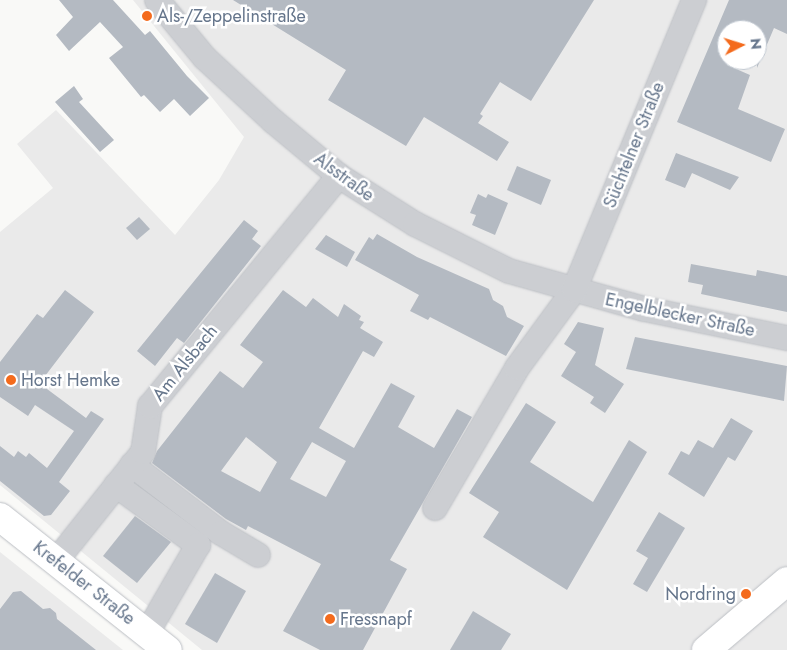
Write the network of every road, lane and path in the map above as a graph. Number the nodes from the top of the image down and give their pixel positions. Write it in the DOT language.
graph roads {
  1 [pos="694,0"];
  2 [pos="166,3"];
  3 [pos="338,176"];
  4 [pos="574,290"];
  5 [pos="787,338"];
  6 [pos="132,465"];
  7 [pos="116,485"];
  8 [pos="435,508"];
  9 [pos="0,517"];
  10 [pos="258,555"];
  11 [pos="56,561"];
  12 [pos="787,581"];
  13 [pos="147,633"];
  14 [pos="168,650"];
  15 [pos="706,650"];
  1 -- 4 [label="street, Süchtelner Straße"];
  2 -- 3 [label="street, Alsstraße"];
  3 -- 4 [label="street, Alsstraße"];
  3 -- 6 [label="street, Am Alsbach"];
  4 -- 5 [label="street, Engelblecker Straße"];
  4 -- 8 [label="street, Süchtelner Straße"];
  6 -- 7 [label="street, Am Alsbach"];
  6 -- 10 [label="street"];
  7 -- 11 [label="street, Am Alsbach"];
  7 -- 13 [label="street"];
  9 -- 11 [label="main road, Krefelder Straße"];
  11 -- 13 [label="main road, Krefelder Straße"];
  12 -- 15 [label="main road"];
  13 -- 14 [label="main road, Krefelder Straße"];
}
